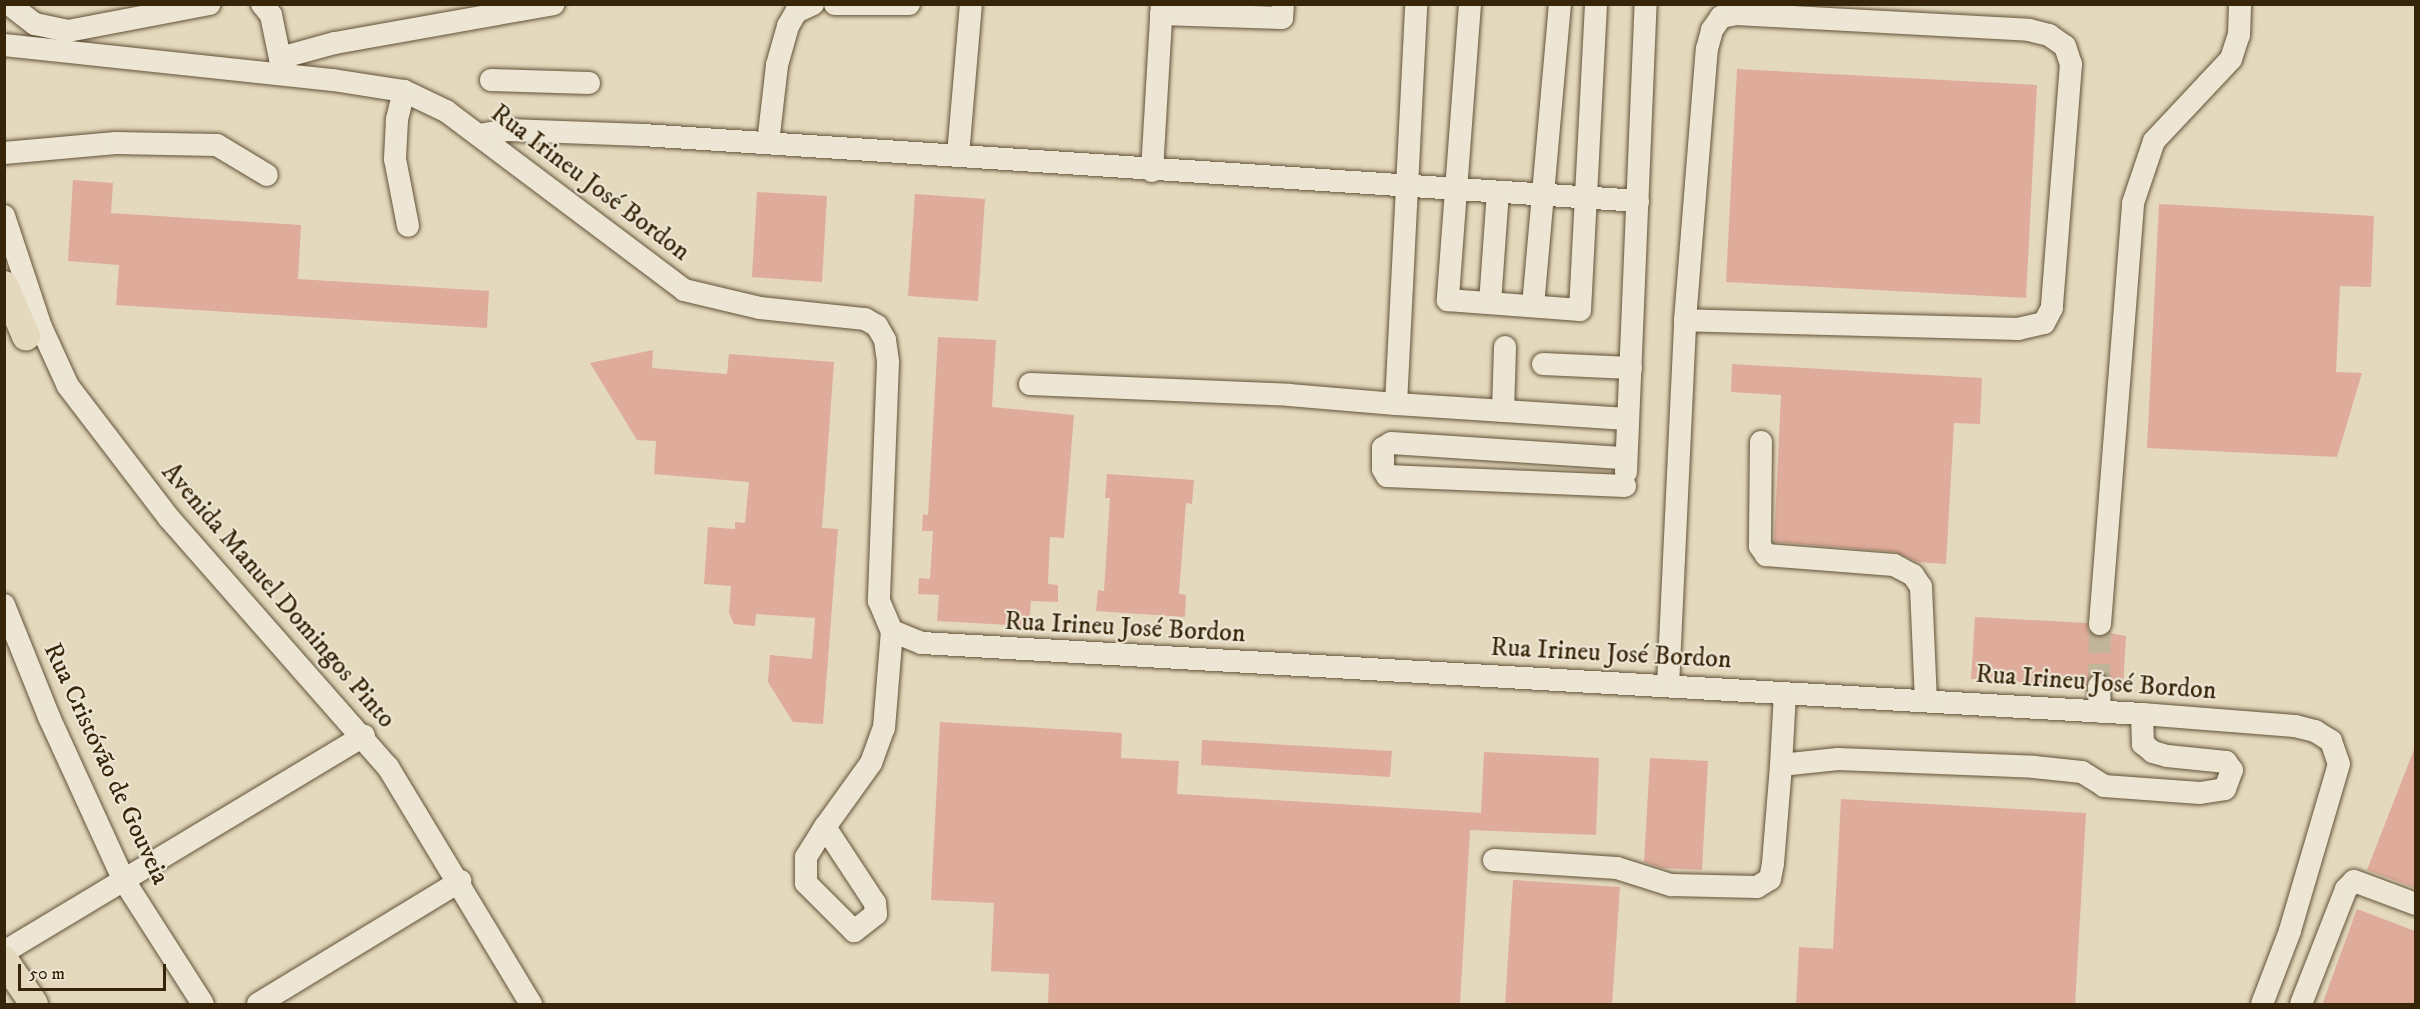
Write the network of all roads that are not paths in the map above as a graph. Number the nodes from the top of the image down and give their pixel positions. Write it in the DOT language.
graph roads {
  1 [pos="9,4"];
  2 [pos="209,4"];
  3 [pos="262,4"];
  4 [pos="554,4"];
  5 [pos="813,4"];
  6 [pos="835,4"];
  7 [pos="909,4"];
  8 [pos="971,4"];
  9 [pos="1283,4"];
  10 [pos="1416,4"];
  11 [pos="1470,4"];
  12 [pos="1560,4"];
  13 [pos="1596,4"];
  14 [pos="1647,4"];
  15 [pos="2240,4"];
  16 [pos="1162,9"];
  17 [pos="4,45"];
  18 [pos="281,66"];
  19 [pos="491,80"];
  20 [pos="589,83"];
  21 [pos="404,91"];
  22 [pos="479,135"];
  23 [pos="768,143"];
  24 [pos="4,153"];
  25 [pos="958,155"];
  26 [pos="1152,171"];
  27 [pos="267,175"];
  28 [pos="1406,185"];
  29 [pos="1458,190"];
  30 [pos="1498,192"];
  31 [pos="1543,194"];
  32 [pos="1586,195"];
  33 [pos="1638,201"];
  34 [pos="4,216"];
  35 [pos="408,226"];
  36 [pos="4,285"];
  37 [pos="1490,303"];
  38 [pos="1533,306"];
  39 [pos="1685,320"];
  40 [pos="24,336"];
  41 [pos="1505,347"];
  42 [pos="1543,364"];
  43 [pos="1630,368"];
  44 [pos="1030,384"];
  45 [pos="1396,404"];
  46 [pos="1503,411"];
  47 [pos="1628,419"];
  48 [pos="1761,442"];
  49 [pos="1626,458"];
  50 [pos="4,605"];
  51 [pos="2100,624"];
  52 [pos="892,631"];
  53 [pos="1668,686"];
  54 [pos="2099,687"];
  55 [pos="1785,693"];
  56 [pos="1926,701"];
  57 [pos="2100,712"];
  58 [pos="2142,714"];
  59 [pos="364,736"];
  60 [pos="1781,765"];
  61 [pos="825,827"];
  62 [pos="1494,860"];
  63 [pos="123,879"];
  64 [pos="459,881"];
  65 [pos="2415,904"];
  66 [pos="4,952"];
  67 [pos="4,960"];
  68 [pos="34,1005"];
  69 [pos="202,1005"];
  70 [pos="258,1005"];
  71 [pos="531,1005"];
  72 [pos="2262,1005"];
  73 [pos="2301,1005"];
  1 -- 2 [label="street"];
  3 -- 18 [label="street"];
  4 -- 18 [label="street"];
  5 -- 23 [label="street"];
  6 -- 7 [label="street"];
  8 -- 25 [label="street"];
  9 -- 16 [label="street"];
  10 -- 28 [label="street"];
  11 -- 29 [label="street"];
  12 -- 31 [label="street"];
  13 -- 32 [label="street"];
  14 -- 33 [label="street"];
  15 -- 51 [label="street"];
  16 -- 26 [label="street"];
  17 -- 18 [label="street, Rua Irineu José Bordon"];
  18 -- 21 [label="street, Rua Irineu José Bordon"];
  19 -- 20 [label="street"];
  21 -- 22 [label="street, Rua Irineu José Bordon"];
  21 -- 35 [label="street"];
  22 -- 23 [label="street"];
  22 -- 52 [label="street, Rua Irineu José Bordon"];
  23 -- 25 [label="street"];
  24 -- 27 [label="street"];
  25 -- 26 [label="street"];
  26 -- 28 [label="street"];
  28 -- 29 [label="street"];
  28 -- 45 [label="street"];
  29 -- 30 [label="street"];
  29 -- 37 [label="street"];
  30 -- 31 [label="street"];
  30 -- 37 [label="street"];
  31 -- 32 [label="street"];
  31 -- 38 [label="street"];
  32 -- 33 [label="street"];
  32 -- 38 [label="street"];
  33 -- 43 [label="street"];
  34 -- 40 [label="street, Avenida Manuel Domingos Pinto"];
  36 -- 40 [label="main road"];
  37 -- 38 [label="street"];
  39 -- 39 [label="street"];
  39 -- 53 [label="street"];
  40 -- 59 [label="street, Avenida Manuel Domingos Pinto"];
  41 -- 46 [label="street"];
  42 -- 43 [label="street"];
  43 -- 47 [label="street"];
  44 -- 45 [label="street"];
  45 -- 46 [label="street"];
  46 -- 47 [label="street"];
  47 -- 49 [label="street"];
  48 -- 56 [label="street"];
  49 -- 49 [label="street"];
  50 -- 63 [label="street, Rua Cristóvão de Gouveia"];
  52 -- 53 [label="street, Rua Irineu José Bordon"];
  52 -- 61 [label="street"];
  53 -- 55 [label="street, Rua Irineu José Bordon"];
  54 -- 57 [label="street"];
  55 -- 56 [label="street, Rua Irineu José Bordon"];
  55 -- 60 [label="street"];
  56 -- 57 [label="street, Rua Irineu José Bordon"];
  57 -- 58 [label="street, Rua Irineu José Bordon"];
  58 -- 60 [label="street"];
  58 -- 72 [label="street, Rua Irineu José Bordon"];
  59 -- 63 [label="street"];
  59 -- 64 [label="street, Avenida Manuel Domingos Pinto"];
  60 -- 62 [label="street"];
  63 -- 66 [label="street"];
  63 -- 69 [label="street, Rua Cristóvão de Gouveia"];
  64 -- 70 [label="street"];
  64 -- 71 [label="street, Avenida Manuel Domingos Pinto"];
  65 -- 73 [label="street"];
  67 -- 68 [label="main road"];
}
